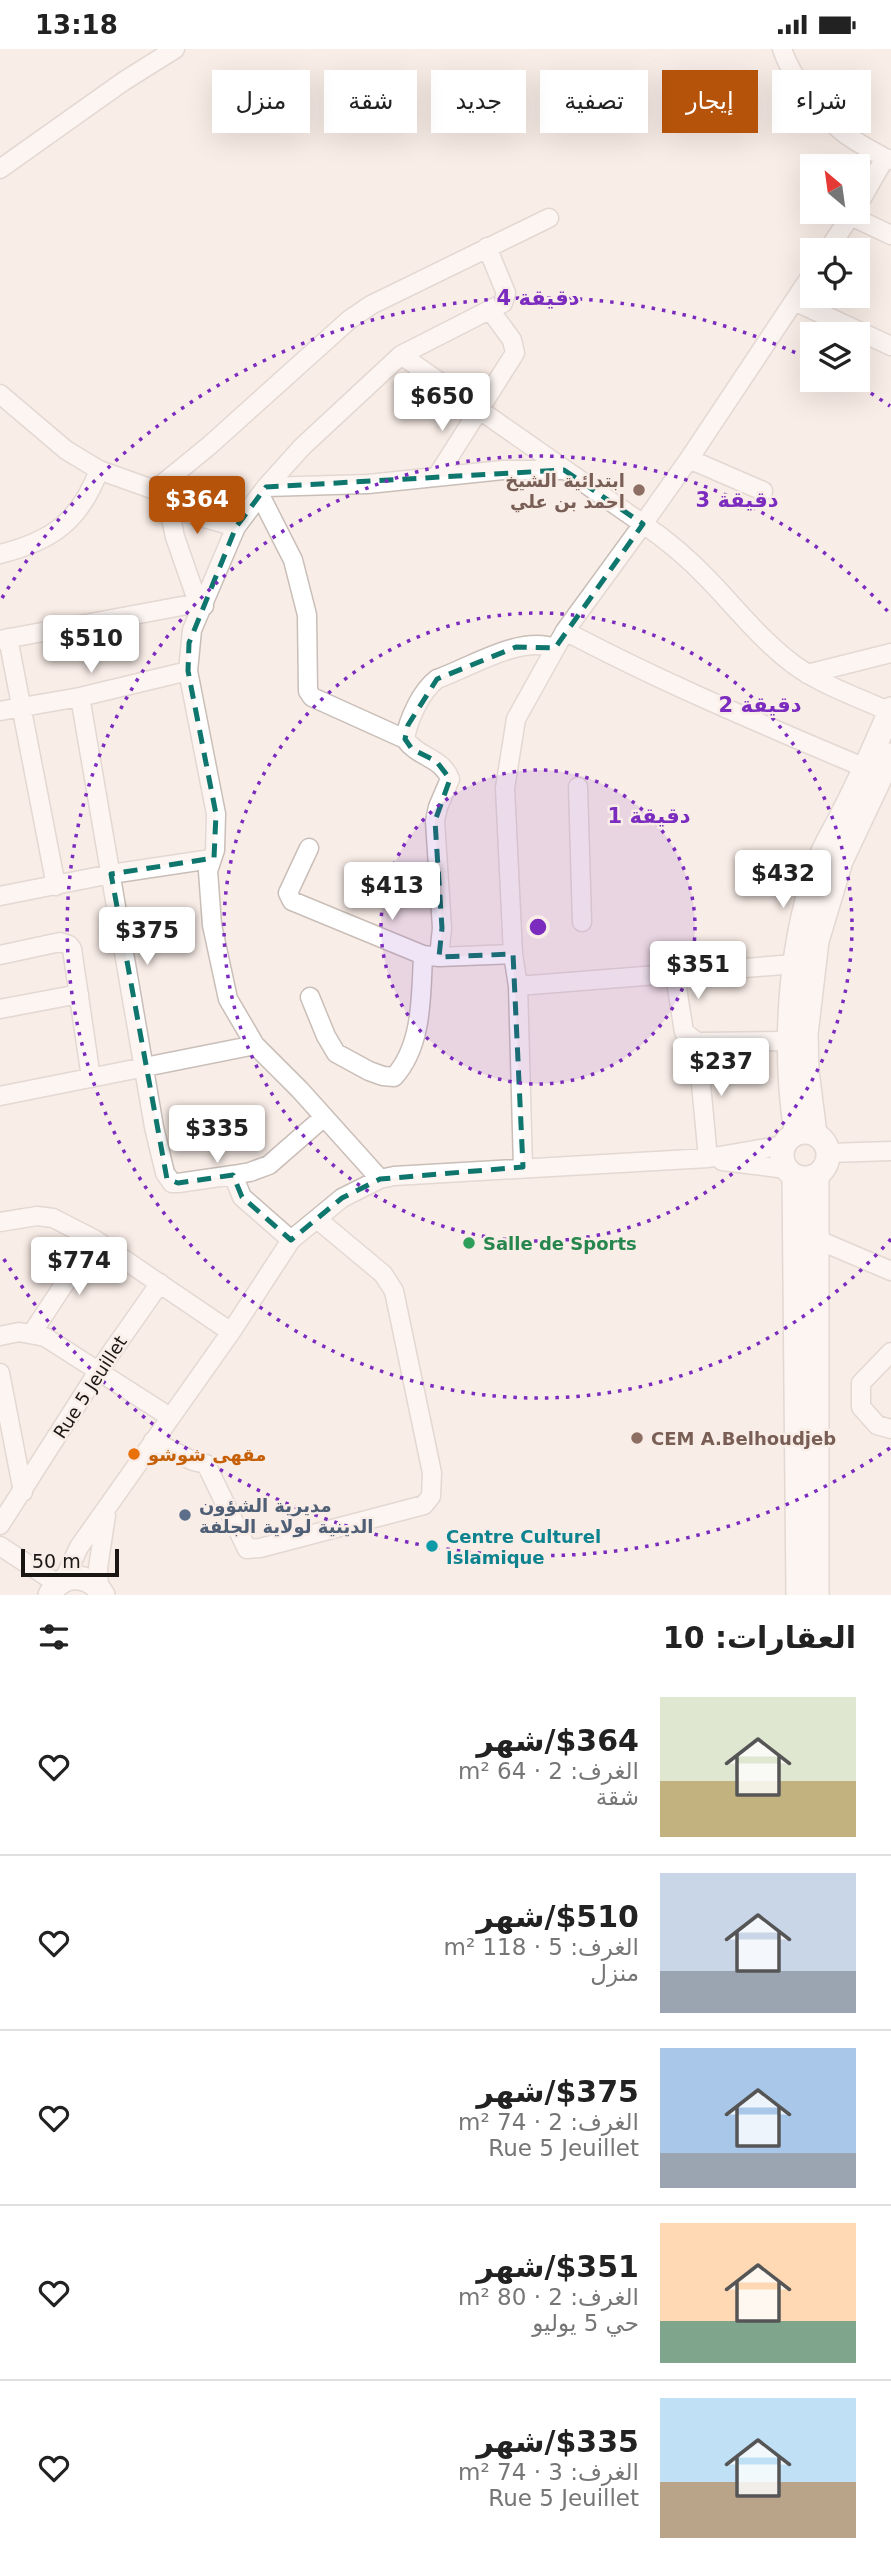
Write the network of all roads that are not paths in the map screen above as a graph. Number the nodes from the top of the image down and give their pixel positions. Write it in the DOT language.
graph roads {
  1 [pos="175,49"];
  2 [pos="782,49"];
  3 [pos="888,159"];
  4 [pos="0,169"];
  5 [pos="870,187"];
  6 [pos="549,218"];
  7 [pos="870,221"];
  8 [pos="891,235"];
  9 [pos="487,247"];
  10 [pos="800,292"];
  11 [pos="794,301"];
  12 [pos="490,310"];
  13 [pos="891,346"];
  14 [pos="401,355"];
  15 [pos="0,394"];
  16 [pos="479,411"];
  17 [pos="689,459"];
  18 [pos="99,470"];
  19 [pos="564,470"];
  20 [pos="437,476"];
  21 [pos="155,489"];
  22 [pos="263,491"];
  23 [pos="763,491"];
  24 [pos="169,508"];
  25 [pos="643,524"];
  26 [pos="236,527"];
  27 [pos="0,554"];
  28 [pos="201,605"];
  29 [pos="565,631"];
  30 [pos="4,639"];
  31 [pos="555,648"];
  32 [pos="891,653"];
  33 [pos="188,671"];
  34 [pos="807,674"];
  35 [pos="80,697"];
  36 [pos="20,708"];
  37 [pos="0,711"];
  38 [pos="890,711"];
  39 [pos="405,739"];
  40 [pos="891,755"];
  41 [pos="865,768"];
  42 [pos="578,787"];
  43 [pos="309,848"];
  44 [pos="211,859"];
  45 [pos="111,874"];
  46 [pos="56,885"];
  47 [pos="0,896"];
  48 [pos="582,922"];
  49 [pos="513,954"];
  50 [pos="0,955"];
  51 [pos="431,956"];
  52 [pos="795,964"];
  53 [pos="675,975"];
  54 [pos="518,986"];
  55 [pos="79,994"];
  56 [pos="310,997"];
  57 [pos="0,1009"];
  58 [pos="790,1041"];
  59 [pos="697,1042"];
  60 [pos="255,1045"];
  61 [pos="145,1067"];
  62 [pos="91,1078"];
  63 [pos="0,1095"];
  64 [pos="324,1117"];
  65 [pos="798,1137"];
  66 [pos="891,1151"];
  67 [pos="829,1153"];
  68 [pos="708,1158"];
  69 [pos="523,1167"];
  70 [pos="790,1172"];
  71 [pos="233,1175"];
  72 [pos="817,1175"];
  73 [pos="380,1179"];
  74 [pos="317,1219"];
  75 [pos="0,1222"];
  76 [pos="94,1239"];
  77 [pos="816,1239"];
  78 [pos="291,1240"];
  79 [pos="891,1271"];
  80 [pos="160,1283"];
  81 [pos="232,1332"];
  82 [pos="32,1333"];
  83 [pos="0,1336"];
  84 [pos="891,1352"];
  85 [pos="99,1370"];
  86 [pos="0,1373"];
  87 [pos="170,1417"];
  88 [pos="891,1429"];
  89 [pos="153,1441"];
  90 [pos="23,1492"];
  91 [pos="108,1508"];
  92 [pos="0,1525"];
  93 [pos="0,1546"];
  94 [pos="57,1586"];
  95 [pos="102,1593"];
  96 [pos="799,1595"];
  97 [pos="817,1595"];
  1 -- 4 [label="street"];
  2 -- 3 [label="street"];
  3 -- 5 [label="street"];
  6 -- 9 [label="street"];
  7 -- 8 [label="street"];
  9 -- 12 [label="street"];
  9 -- 21 [label="street"];
  10 -- 11 [label="street"];
  11 -- 13 [label="street"];
  11 -- 17 [label="street"];
  12 -- 14 [label="street"];
  12 -- 16 [label="street"];
  14 -- 16 [label="street"];
  14 -- 22 [label="street"];
  15 -- 18 [label="street"];
  16 -- 19 [label="street"];
  16 -- 20 [label="street"];
  17 -- 23 [label="street"];
  17 -- 25 [label="street"];
  18 -- 21 [label="street"];
  18 -- 27 [label="street"];
  19 -- 20 [label="street"];
  19 -- 25 [label="street"];
  20 -- 22 [label="street"];
  21 -- 24 [label="street"];
  22 -- 26 [label="street"];
  22 -- 39 [label="street"];
  24 -- 26 [label="street"];
  24 -- 28 [label="street"];
  25 -- 29 [label="street"];
  25 -- 34 [label="street"];
  26 -- 28 [label="street"];
  28 -- 30 [label="street"];
  28 -- 33 [label="street"];
  29 -- 31 [label="street"];
  29 -- 41 [label="street"];
  30 -- 36 [label="street"];
  31 -- 39 [label="street"];
  31 -- 49 [label="street"];
  32 -- 34 [label="street"];
  33 -- 35 [label="street"];
  33 -- 44 [label="street"];
  34 -- 38 [label="street"];
  35 -- 36 [label="street"];
  35 -- 45 [label="street"];
  36 -- 37 [label="street"];
  36 -- 46 [label="street"];
  38 -- 41 [label="main road"];
  39 -- 51 [label="street"];
  40 -- 65 [label="main road"];
  41 -- 52 [label="main road"];
  42 -- 48 [label="street"];
  43 -- 51 [label="street"];
  44 -- 45 [label="street"];
  44 -- 60 [label="street"];
  45 -- 46 [label="street"];
  45 -- 61 [label="street"];
  46 -- 47 [label="street"];
  49 -- 51 [label="street"];
  49 -- 54 [label="street"];
  50 -- 55 [label="street"];
  51 -- 56 [label="street"];
  52 -- 53 [label="street"];
  52 -- 58 [label="main road"];
  53 -- 54 [label="street"];
  53 -- 59 [label="street"];
  54 -- 69 [label="street"];
  55 -- 57 [label="street"];
  55 -- 62 [label="street"];
  58 -- 59 [label="street"];
  58 -- 65 [label="main road"];
  59 -- 68 [label="street"];
  60 -- 61 [label="street"];
  60 -- 64 [label="street"];
  61 -- 62 [label="street"];
  61 -- 71 [label="street"];
  62 -- 63 [label="street"];
  64 -- 71 [label="street"];
  64 -- 73 [label="street"];
  65 -- 67 [label="main road"];
  65 -- 68 [label="street"];
  65 -- 70 [label="main road"];
  66 -- 67 [label="street"];
  67 -- 72 [label="main road"];
  68 -- 69 [label="street"];
  68 -- 70 [label="street"];
  69 -- 73 [label="street"];
  70 -- 72 [label="main road"];
  70 -- 96 [label="main road"];
  71 -- 78 [label="street"];
  72 -- 77 [label="main road"];
  73 -- 74 [label="street"];
  74 -- 78 [label="street"];
  74 -- 89 [label="street"];
  75 -- 76 [label="street"];
  76 -- 80 [label="street"];
  76 -- 82 [label="street"];
  77 -- 79 [label="street"];
  77 -- 97 [label="main road"];
  78 -- 81 [label="street"];
  80 -- 81 [label="street"];
  80 -- 85 [label="street, Rue 5 Jeuillet"];
  81 -- 87 [label="street"];
  82 -- 83 [label="street"];
  82 -- 85 [label="street"];
  84 -- 88 [label="street"];
  85 -- 87 [label="street"];
  85 -- 90 [label="street, Rue 5 Jeuillet"];
  86 -- 90 [label="street"];
  87 -- 89 [label="street"];
  89 -- 91 [label="street"];
  90 -- 92 [label="street, Rue 5 Jeuillet"];
  91 -- 94 [label="street"];
  91 -- 95 [label="street"];
  93 -- 94 [label="street"];
  94 -- 95 [label="main road"];
}
